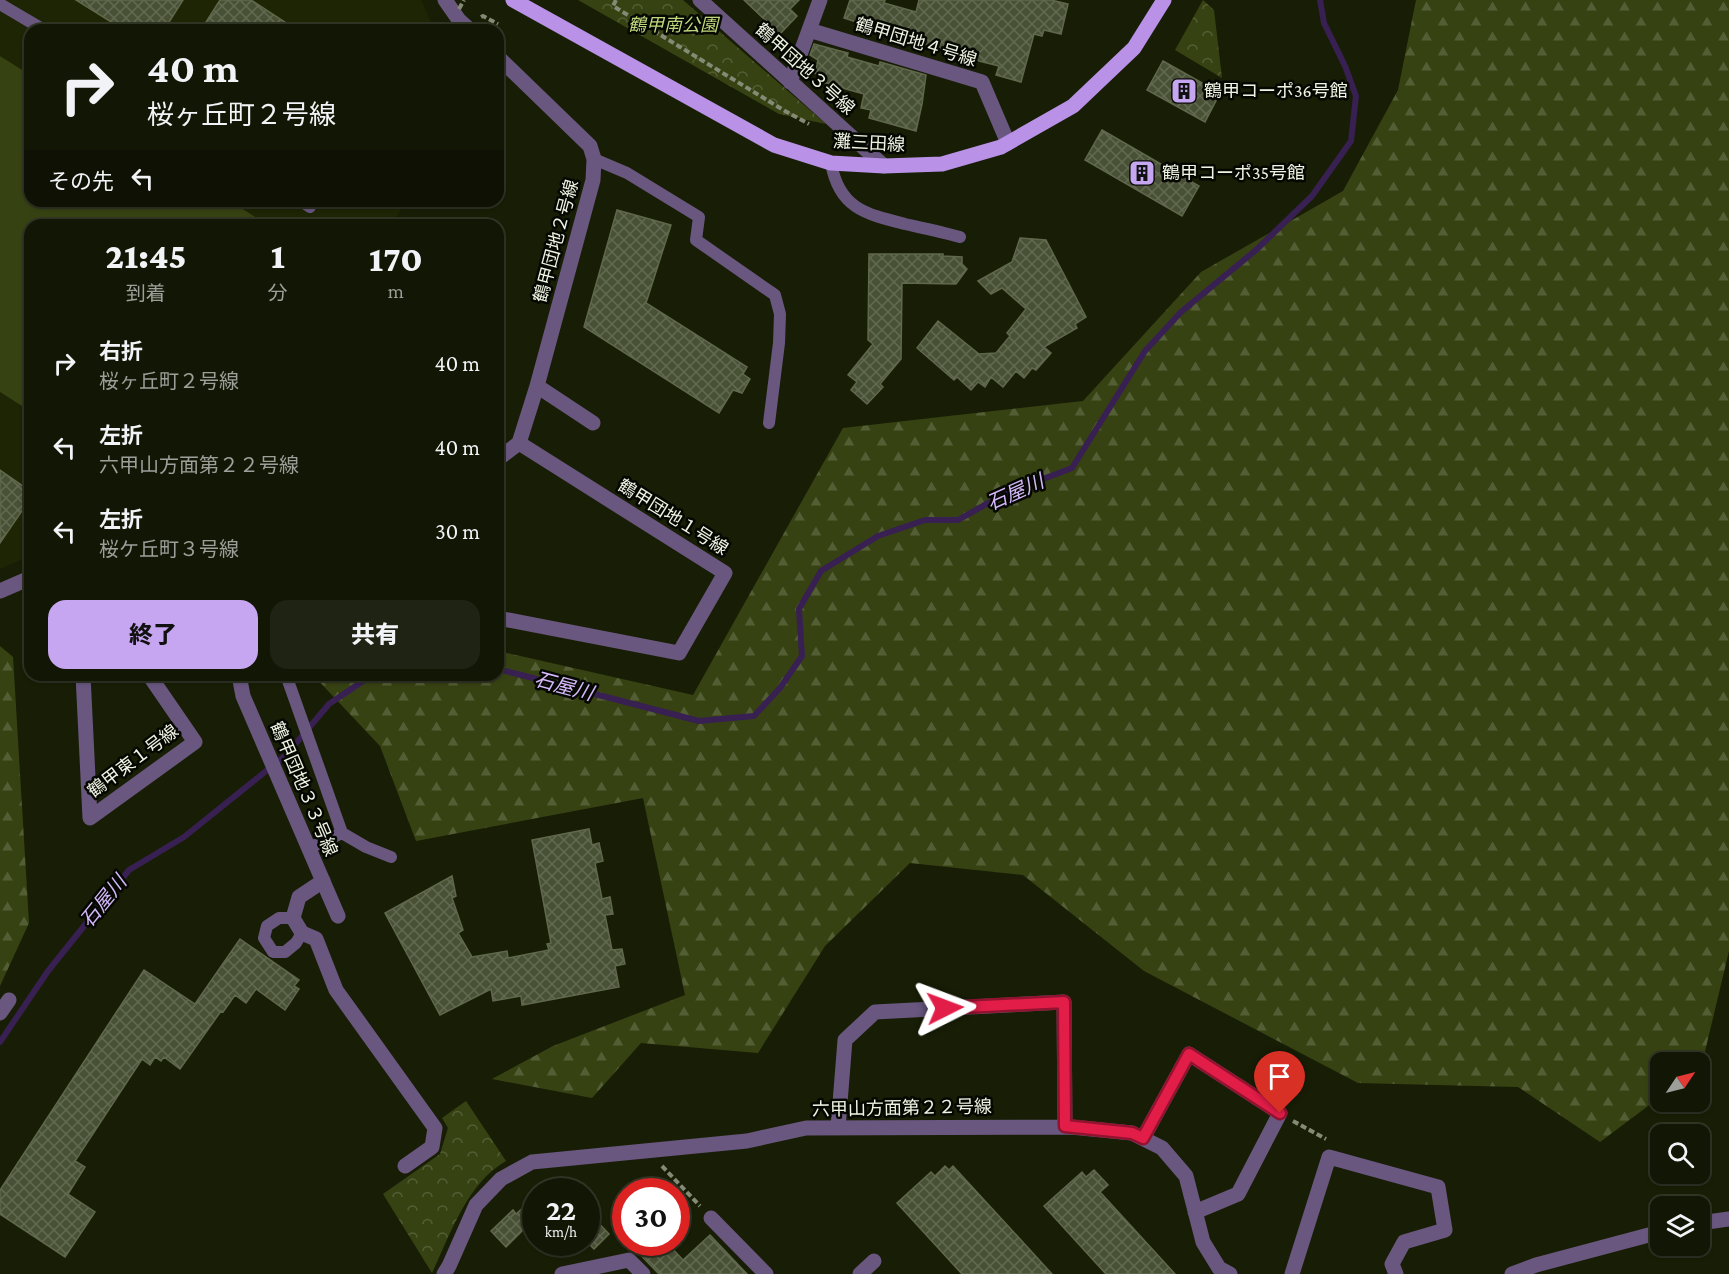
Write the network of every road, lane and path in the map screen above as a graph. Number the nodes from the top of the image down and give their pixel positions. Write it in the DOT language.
graph roads {
  1 [pos="445,0"];
  2 [pos="464,0"];
  3 [pos="513,0"];
  4 [pos="616,0"];
  5 [pos="700,0"];
  6 [pos="820,0"];
  7 [pos="1164,0"];
  8 [pos="0,4"];
  9 [pos="459,9"];
  10 [pos="34,24"];
  11 [pos="463,24"];
  12 [pos="809,30"];
  13 [pos="504,63"];
  14 [pos="790,82"];
  15 [pos="813,126"];
  16 [pos="1008,143"];
  17 [pos="594,159"];
  18 [pos="831,163"];
  19 [pos="884,166"];
  20 [pos="960,237"];
  21 [pos="537,386"];
  22 [pos="593,423"];
  23 [pos="769,423"];
  24 [pos="519,443"];
  25 [pos="504,454"];
  26 [pos="24,581"];
  27 [pos="0,591"];
  28 [pos="504,619"];
  29 [pos="83,681"];
  30 [pos="153,681"];
  31 [pos="240,681"];
  32 [pos="288,681"];
  33 [pos="342,833"];
  34 [pos="306,842"];
  35 [pos="391,857"];
  36 [pos="323,881"];
  37 [pos="338,916"];
  38 [pos="292,918"];
  39 [pos="302,933"];
  40 [pos="9,1000"];
  41 [pos="0,1013"];
  42 [pos="1290,1119"];
  43 [pos="1065,1126"];
  44 [pos="838,1128"];
  45 [pos="1143,1138"];
  46 [pos="1332,1143"];
  47 [pos="647,1151"];
  48 [pos="405,1166"];
  49 [pos="1196,1212"];
  50 [pos="711,1218"];
  51 [pos="1729,1219"];
  52 [pos="1710,1222"];
  53 [pos="1650,1235"];
  54 [pos="874,1261"];
  55 [pos="444,1274"];
  56 [pos="562,1274"];
  57 [pos="643,1274"];
  58 [pos="766,1274"];
  59 [pos="860,1274"];
  60 [pos="1230,1274"];
  61 [pos="1292,1274"];
  62 [pos="1396,1274"];
  63 [pos="1512,1274"];
  1 -- 11 [label="street"];
  2 -- 9 [label="path, bridge"];
  3 -- 18 [label="main road, 灘三田線"];
  4 -- 15 [label="path"];
  5 -- 14 [label="street, 鶴甲団地３号線"];
  6 -- 12 [label="street"];
  7 -- 16 [label="main road, 灘三田線"];
  8 -- 10 [label="lane"];
  12 -- 14 [label="street"];
  12 -- 16 [label="street, 鶴甲団地４号線"];
  13 -- 17 [label="street, 鶴甲団地２号線"];
  14 -- 19 [label="street, 鶴甲団地３号線"];
  16 -- 19 [label="main road, 灘三田線"];
  17 -- 21 [label="street, 鶴甲団地２号線"];
  17 -- 23 [label="lane"];
  18 -- 19 [label="main road, 灘三田線"];
  18 -- 20 [label="lane"];
  21 -- 22 [label="street"];
  21 -- 24 [label="street, 鶴甲団地２号線"];
  24 -- 25 [label="street"];
  24 -- 28 [label="street, 鶴甲団地１号線"];
  26 -- 27 [label="street"];
  29 -- 30 [label="street, 鶴甲東１号線"];
  31 -- 34 [label="street, 鶴甲団地３３号線"];
  32 -- 33 [label="lane"];
  33 -- 34 [label="lane"];
  33 -- 35 [label="lane"];
  34 -- 36 [label="street, 鶴甲団地３３号線"];
  36 -- 37 [label="street, 鶴甲団地３３号線"];
  36 -- 38 [label="street"];
  38 -- 39 [label="street"];
  38 -- 39 [label="lane"];
  39 -- 48 [label="street"];
  40 -- 41 [label="street"];
  42 -- 46 [label="path"];
  43 -- 44 [label="street, 六甲山方面第２２号線"];
  43 -- 44 [label="street"];
  43 -- 45 [label="street, 六甲山方面第２２号線"];
  44 -- 47 [label="street, 六甲山方面第２２号線"];
  45 -- 49 [label="street, 六甲山方面第２２号線"];
  45 -- 49 [label="street"];
  47 -- 50 [label="path"];
  47 -- 55 [label="street, 六甲山方面第２２号線"];
  49 -- 60 [label="street, 六甲山方面第２２号線"];
  50 -- 58 [label="street"];
  51 -- 52 [label="street"];
  53 -- 63 [label="street"];
  54 -- 59 [label="street"];
  56 -- 57 [label="street"];
  61 -- 62 [label="street"];
}
